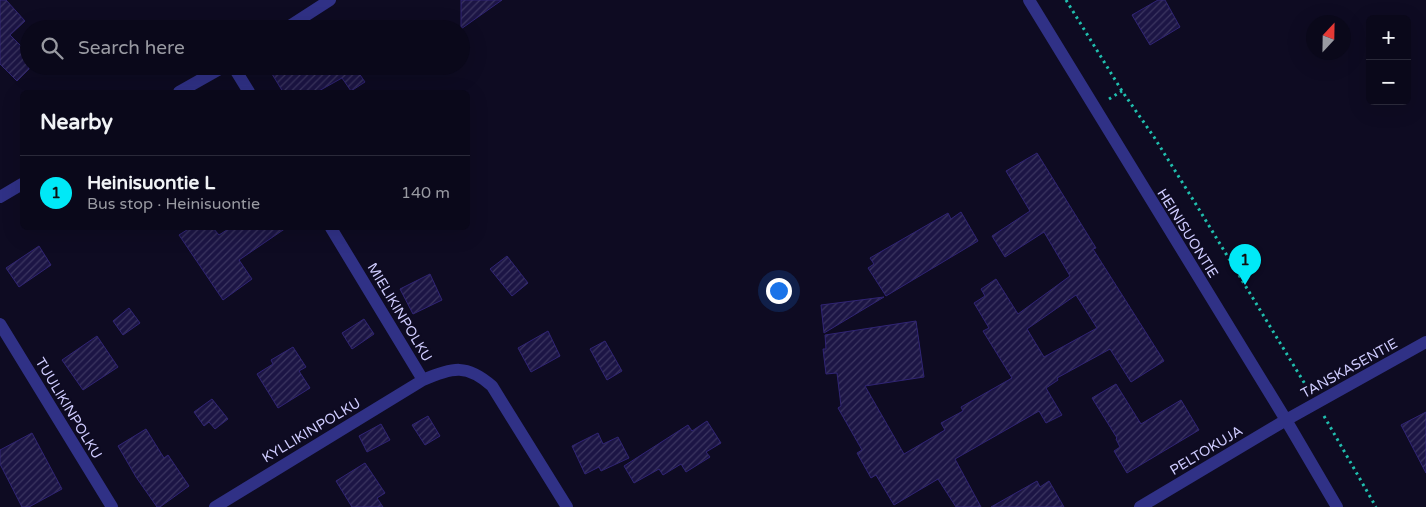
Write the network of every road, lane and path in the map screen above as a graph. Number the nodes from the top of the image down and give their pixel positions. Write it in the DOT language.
graph roads {
  1 [pos="330,0"];
  2 [pos="1029,0"];
  3 [pos="1066,0"];
  4 [pos="299,20"];
  5 [pos="209,75"];
  6 [pos="239,75"];
  7 [pos="183,90"];
  8 [pos="248,90"];
  9 [pos="20,185"];
  10 [pos="0,197"];
  11 [pos="332,230"];
  12 [pos="0,324"];
  13 [pos="1426,342"];
  14 [pos="423,380"];
  15 [pos="1316,403"];
  16 [pos="1286,420"];
  17 [pos="112,507"];
  18 [pos="216,507"];
  19 [pos="567,507"];
  20 [pos="1140,507"];
  21 [pos="1337,507"];
  22 [pos="1376,507"];
  1 -- 4 [label="street"];
  2 -- 16 [label="street, HEINISUONTIE"];
  3 -- 15 [label="path"];
  5 -- 7 [label="street"];
  6 -- 8 [label="street"];
  9 -- 10 [label="street"];
  11 -- 14 [label="street, MIELIKINPOLKU"];
  12 -- 17 [label="street, TUULIKINPOLKU"];
  13 -- 15 [label="street, TANSKASENTIE"];
  14 -- 18 [label="street, KYLLIKINPOLKU"];
  14 -- 19 [label="street, MIELIKINPOLKU"];
  15 -- 16 [label="street, TANSKASENTIE"];
  15 -- 22 [label="path"];
  16 -- 20 [label="street, PELTOKUJA"];
  16 -- 21 [label="street, HEINISUONTIE"];
}
